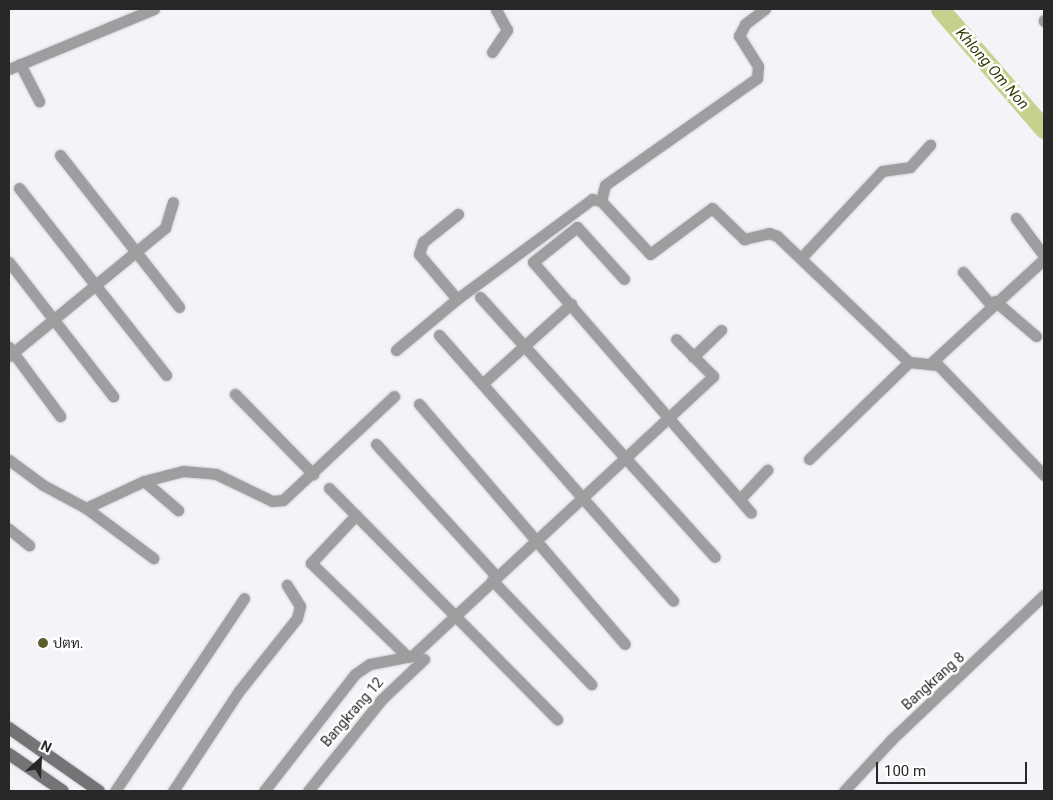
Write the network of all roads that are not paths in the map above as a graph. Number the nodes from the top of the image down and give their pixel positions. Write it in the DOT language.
graph roads {
  1 [pos="154,9"];
  2 [pos="496,9"];
  3 [pos="765,9"];
  4 [pos="492,52"];
  5 [pos="20,64"];
  6 [pos="9,69"];
  7 [pos="39,101"];
  8 [pos="930,145"];
  9 [pos="60,155"];
  10 [pos="19,188"];
  11 [pos="600,201"];
  12 [pos="173,202"];
  13 [pos="458,214"];
  14 [pos="1016,218"];
  15 [pos="135,253"];
  16 [pos="801,258"];
  17 [pos="1044,258"];
  18 [pos="9,262"];
  19 [pos="963,272"];
  20 [pos="624,280"];
  21 [pos="95,286"];
  22 [pos="480,298"];
  23 [pos="457,299"];
  24 [pos="993,303"];
  25 [pos="571,304"];
  26 [pos="179,307"];
  27 [pos="54,319"];
  28 [pos="721,330"];
  29 [pos="439,335"];
  30 [pos="1036,336"];
  31 [pos="676,339"];
  32 [pos="524,346"];
  33 [pos="396,350"];
  34 [pos="10,352"];
  35 [pos="694,357"];
  36 [pos="909,362"];
  37 [pos="932,362"];
  38 [pos="166,375"];
  39 [pos="482,384"];
  40 [pos="235,394"];
  41 [pos="113,396"];
  42 [pos="394,396"];
  43 [pos="419,404"];
  44 [pos="60,416"];
  45 [pos="669,417"];
  46 [pos="376,444"];
  47 [pos="625,457"];
  48 [pos="809,459"];
  49 [pos="9,460"];
  50 [pos="767,470"];
  51 [pos="313,474"];
  52 [pos="1044,475"];
  53 [pos="144,482"];
  54 [pos="329,488"];
  55 [pos="582,497"];
  56 [pos="740,499"];
  57 [pos="86,508"];
  58 [pos="178,510"];
  59 [pos="752,513"];
  60 [pos="356,516"];
  61 [pos="9,529"];
  62 [pos="536,540"];
  63 [pos="29,544"];
  64 [pos="715,557"];
  65 [pos="153,558"];
  66 [pos="494,578"];
  67 [pos="288,585"];
  68 [pos="1044,596"];
  69 [pos="244,598"];
  70 [pos="673,600"];
  71 [pos="455,614"];
  72 [pos="625,644"];
  73 [pos="408,657"];
  74 [pos="424,659"];
  75 [pos="591,684"];
  76 [pos="557,719"];
  77 [pos="9,728"];
  78 [pos="9,754"];
  79 [pos="63,791"];
  80 [pos="99,791"];
  81 [pos="115,791"];
  82 [pos="173,791"];
  83 [pos="264,791"];
  84 [pos="308,791"];
  85 [pos="844,791"];
  1 -- 5 [label="street"];
  2 -- 4 [label="street"];
  3 -- 11 [label="street"];
  5 -- 6 [label="street"];
  5 -- 7 [label="street"];
  8 -- 16 [label="street"];
  9 -- 15 [label="street"];
  10 -- 21 [label="street"];
  11 -- 16 [label="street"];
  11 -- 23 [label="street"];
  12 -- 15 [label="street"];
  13 -- 23 [label="street"];
  14 -- 17 [label="street"];
  15 -- 21 [label="street"];
  15 -- 26 [label="street"];
  16 -- 36 [label="street"];
  17 -- 24 [label="street"];
  18 -- 27 [label="street"];
  19 -- 24 [label="street"];
  20 -- 25 [label="street"];
  21 -- 27 [label="street"];
  21 -- 38 [label="street"];
  22 -- 32 [label="street"];
  23 -- 33 [label="street"];
  24 -- 30 [label="street"];
  24 -- 37 [label="street"];
  25 -- 32 [label="street"];
  25 -- 45 [label="street"];
  27 -- 34 [label="street"];
  27 -- 41 [label="street"];
  28 -- 35 [label="street"];
  29 -- 39 [label="street"];
  31 -- 35 [label="street"];
  32 -- 39 [label="street"];
  32 -- 47 [label="street"];
  34 -- 44 [label="street"];
  35 -- 45 [label="street"];
  36 -- 37 [label="street"];
  36 -- 48 [label="street"];
  37 -- 52 [label="street"];
  39 -- 55 [label="street"];
  40 -- 51 [label="street"];
  42 -- 51 [label="street"];
  43 -- 62 [label="street"];
  45 -- 47 [label="street"];
  45 -- 56 [label="street"];
  46 -- 66 [label="street"];
  47 -- 55 [label="street"];
  47 -- 64 [label="street"];
  49 -- 57 [label="street"];
  50 -- 56 [label="street"];
  51 -- 53 [label="street"];
  53 -- 57 [label="street"];
  53 -- 58 [label="street"];
  54 -- 60 [label="street"];
  55 -- 62 [label="street"];
  55 -- 70 [label="street"];
  56 -- 59 [label="street"];
  57 -- 65 [label="street"];
  60 -- 71 [label="street"];
  60 -- 73 [label="street"];
  61 -- 63 [label="street"];
  62 -- 66 [label="street"];
  62 -- 72 [label="street"];
  66 -- 71 [label="street"];
  66 -- 75 [label="street"];
  67 -- 82 [label="street"];
  68 -- 85 [label="street, Bangkrang 8"];
  69 -- 81 [label="street"];
  71 -- 73 [label="street"];
  71 -- 76 [label="street"];
  73 -- 83 [label="street"];
  74 -- 84 [label="street, Bangkrang 12"];
  77 -- 80 [label="main road"];
  78 -- 79 [label="main road"];
}
